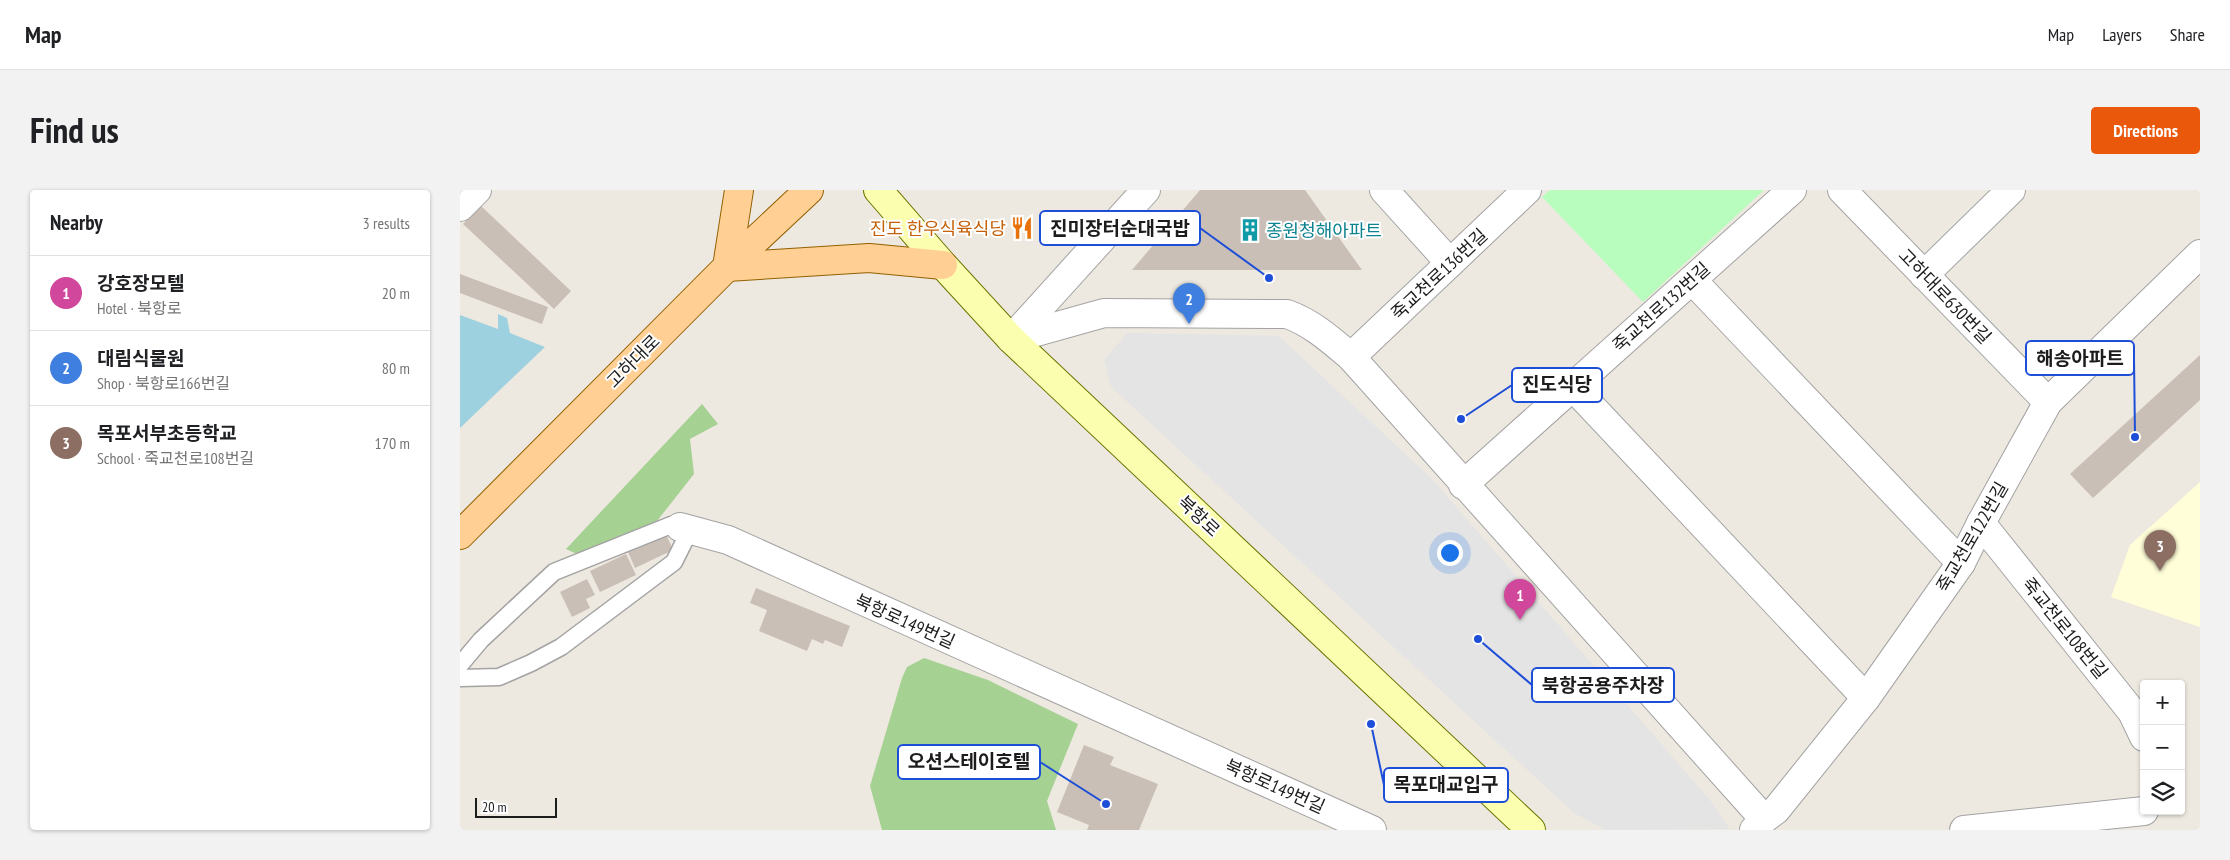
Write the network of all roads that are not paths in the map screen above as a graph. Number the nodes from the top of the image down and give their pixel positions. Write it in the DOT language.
graph roads {
  1 [pos="476,190"];
  2 [pos="739,190"];
  3 [pos="809,190"];
  4 [pos="878,190"];
  5 [pos="1146,190"];
  6 [pos="1384,190"];
  7 [pos="1528,190"];
  8 [pos="1792,190"];
  9 [pos="1842,190"];
  10 [pos="2011,190"];
  11 [pos="460,207"];
  12 [pos="2200,254"];
  13 [pos="1450,263"];
  14 [pos="943,265"];
  15 [pos="727,267"];
  16 [pos="1924,275"];
  17 [pos="1692,280"];
  18 [pos="1011,339"];
  19 [pos="1351,357"];
  20 [pos="1573,387"];
  21 [pos="2048,402"];
  22 [pos="1463,484"];
  23 [pos="1981,523"];
  24 [pos="685,528"];
  25 [pos="460,535"];
  26 [pos="1961,563"];
  27 [pos="460,665"];
  28 [pos="460,678"];
  29 [pos="1866,698"];
  30 [pos="2140,728"];
  31 [pos="2140,812"];
  32 [pos="2146,815"];
  33 [pos="1759,824"];
  34 [pos="1372,830"];
  35 [pos="1532,830"];
  36 [pos="1964,830"];
  37 [pos="2148,830"];
  1 -- 11 [label="street"];
  2 -- 15 [label="main road"];
  3 -- 15 [label="main road, 고하대로"];
  4 -- 14 [label="street, 북항로"];
  5 -- 18 [label="street"];
  6 -- 13 [label="street"];
  7 -- 13 [label="street, 죽교천로136번길"];
  8 -- 17 [label="street, 죽교천로132번길"];
  9 -- 16 [label="street, 고하대로630번길"];
  10 -- 16 [label="street"];
  12 -- 21 [label="street, 죽교천로122번길"];
  13 -- 19 [label="street, 죽교천로136번길"];
  14 -- 15 [label="main road"];
  14 -- 18 [label="street, 북항로"];
  15 -- 25 [label="main road, 고하대로"];
  16 -- 21 [label="street, 고하대로630번길"];
  17 -- 20 [label="street, 죽교천로132번길"];
  17 -- 26 [label="street"];
  18 -- 19 [label="street"];
  18 -- 35 [label="street, 북항로"];
  19 -- 22 [label="street"];
  20 -- 22 [label="street, 죽교천로132번길"];
  20 -- 29 [label="street"];
  21 -- 23 [label="street, 죽교천로122번길"];
  22 -- 33 [label="street"];
  23 -- 26 [label="street, 죽교천로122번길"];
  23 -- 30 [label="street, 죽교천로108번길"];
  24 -- 27 [label="lane, 북항로149번길"];
  24 -- 28 [label="lane"];
  24 -- 34 [label="street, 북항로149번길"];
  26 -- 29 [label="street, 죽교천로122번길"];
  29 -- 33 [label="street, 죽교천로122번길"];
  31 -- 36 [label="street"];
  32 -- 37 [label="street"];
}
